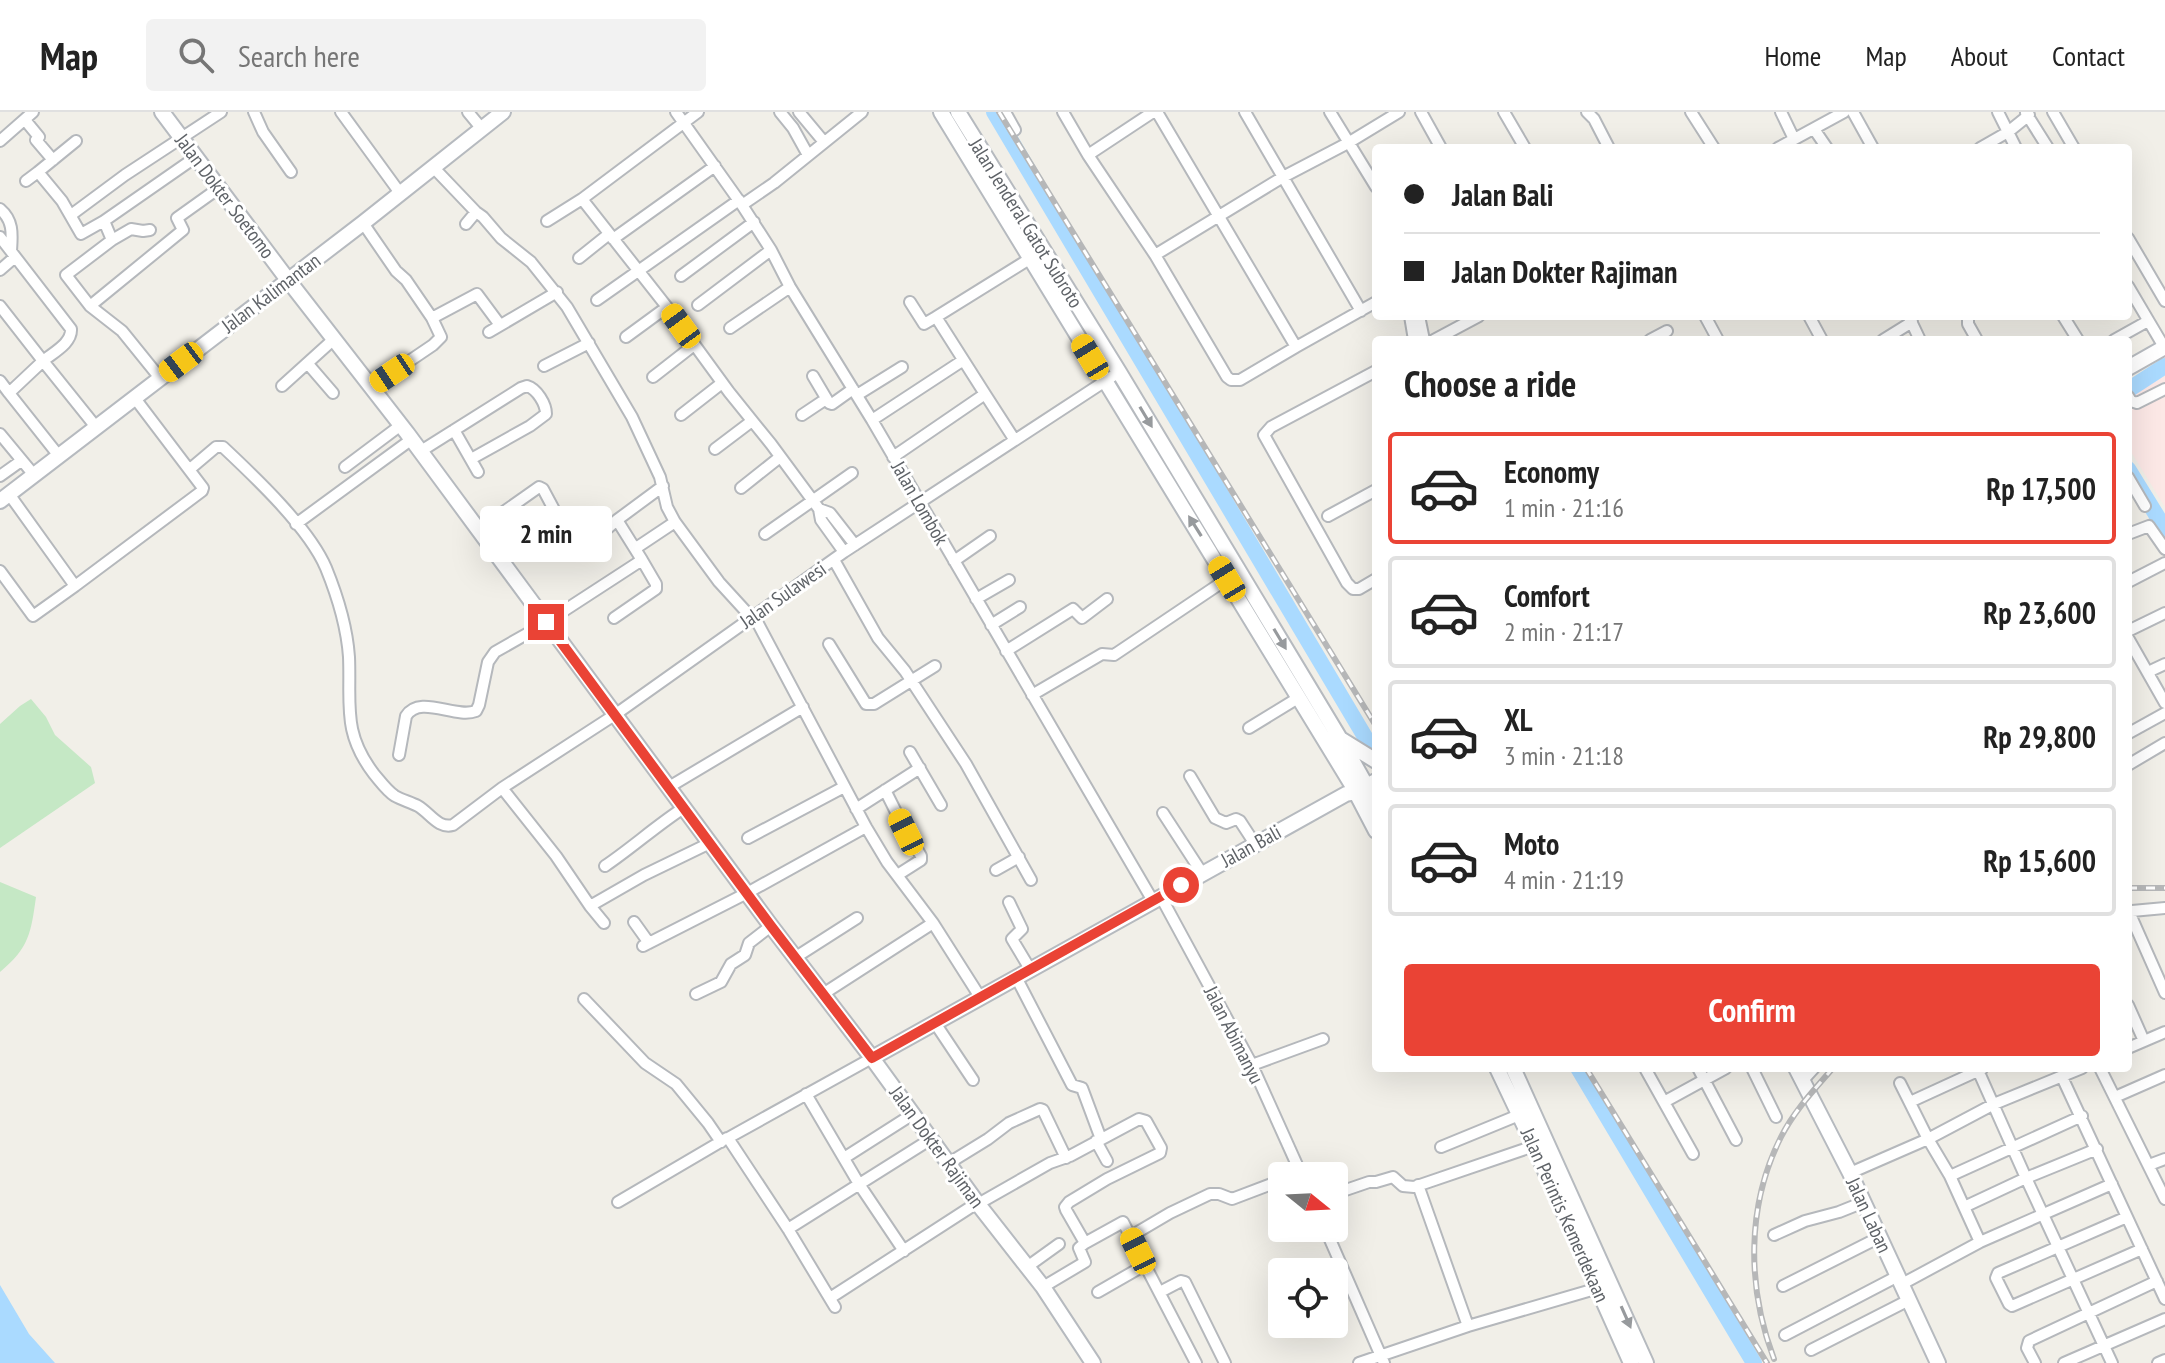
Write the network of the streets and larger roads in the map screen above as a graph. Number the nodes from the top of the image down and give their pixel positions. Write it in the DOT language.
graph roads {
  1 [pos="162,112"];
  2 [pos="221,112"];
  3 [pos="254,112"];
  4 [pos="341,112"];
  5 [pos="468,112"];
  6 [pos="503,112"];
  7 [pos="676,112"];
  8 [pos="698,112"];
  9 [pos="780,112"];
  10 [pos="799,112"];
  11 [pos="862,112"];
  12 [pos="941,112"];
  13 [pos="958,112"];
  14 [pos="1005,112"];
  15 [pos="1063,112"];
  16 [pos="1152,112"];
  17 [pos="1245,112"];
  18 [pos="1330,112"];
  19 [pos="1399,112"];
  20 [pos="1421,112"];
  21 [pos="1504,112"];
  22 [pos="1691,112"];
  23 [pos="1781,112"];
  24 [pos="1844,112"];
  25 [pos="1853,112"];
  26 [pos="1998,112"];
  27 [pos="2053,112"];
  28 [pos="1590,113"];
  29 [pos="2027,114"];
  30 [pos="29,116"];
  31 [pos="685,124"];
  32 [pos="482,129"];
  33 [pos="1814,129"];
  34 [pos="1015,130"];
  35 [pos="2008,132"];
  36 [pos="183,139"];
  37 [pos="1794,139"];
  38 [pos="0,141"];
  39 [pos="76,141"];
  40 [pos="824,142"];
  41 [pos="1348,143"];
  42 [pos="1439,144"];
  43 [pos="1523,144"];
  44 [pos="1607,144"];
  45 [pos="1711,144"];
  46 [pos="1785,144"];
  47 [pos="1824,144"];
  48 [pos="1871,144"];
  49 [pos="1987,144"];
  50 [pos="2014,144"];
  51 [pos="2046,144"];
  52 [pos="2072,144"];
  53 [pos="808,155"];
  54 [pos="1088,155"];
  55 [pos="196,157"];
  56 [pos="53,160"];
  57 [pos="715,166"];
  58 [pos="434,168"];
  59 [pos="38,172"];
  60 [pos="291,172"];
  61 [pos="1283,177"];
  62 [pos="26,181"];
  63 [pos="1372,181"];
  64 [pos="219,188"];
  65 [pos="400,193"];
  66 [pos="582,199"];
  67 [pos="740,202"];
  68 [pos="0,209"];
  69 [pos="476,212"];
  70 [pos="71,215"];
  71 [pos="1217,217"];
  72 [pos="104,221"];
  73 [pos="547,221"];
  74 [pos="754,222"];
  75 [pos="363,223"];
  76 [pos="466,224"];
  77 [pos="150,230"];
  78 [pos="0,237"];
  79 [pos="611,237"];
  80 [pos="112,240"];
  81 [pos="2132,245"];
  82 [pos="771,250"];
  83 [pos="13,254"];
  84 [pos="1155,255"];
  85 [pos="579,258"];
  86 [pos="1031,258"];
  87 [pos="0,270"];
  88 [pos="639,271"];
  89 [pos="681,276"];
  90 [pos="288,280"];
  91 [pos="790,287"];
  92 [pos="557,292"];
  93 [pos="2132,293"];
  94 [pos="597,300"];
  95 [pos="2165,301"];
  96 [pos="910,302"];
  97 [pos="1372,304"];
  98 [pos="698,305"];
  99 [pos="0,306"];
  100 [pos="90,306"];
  101 [pos="667,307"];
  102 [pos="1361,311"];
  103 [pos="936,317"];
  104 [pos="432,318"];
  105 [pos="1472,320"];
  106 [pos="1909,320"];
  107 [pos="2148,321"];
  108 [pos="500,325"];
  109 [pos="730,328"];
  110 [pos="1667,331"];
  111 [pos="489,332"];
  112 [pos="1442,336"];
  113 [pos="1658,336"];
  114 [pos="1888,336"];
  115 [pos="2121,336"];
  116 [pos="626,337"];
  117 [pos="334,339"];
  118 [pos="589,343"];
  119 [pos="694,345"];
  120 [pos="1296,347"];
  121 [pos="2165,347"];
  122 [pos="43,361"];
  123 [pos="962,361"];
  124 [pos="308,364"];
  125 [pos="544,366"];
  126 [pos="2132,366"];
  127 [pos="902,367"];
  128 [pos="1119,372"];
  129 [pos="1372,373"];
  130 [pos="813,376"];
  131 [pos="653,377"];
  132 [pos="160,378"];
  133 [pos="0,381"];
  134 [pos="1105,381"];
  135 [pos="722,383"];
  136 [pos="282,386"];
  137 [pos="371,387"];
  138 [pos="2165,389"];
  139 [pos="855,392"];
  140 [pos="9,393"];
  141 [pos="333,393"];
  142 [pos="985,394"];
  143 [pos="134,397"];
  144 [pos="826,399"];
  145 [pos="2132,401"];
  146 [pos="681,415"];
  147 [pos="802,415"];
  148 [pos="872,420"];
  149 [pos="752,421"];
  150 [pos="93,424"];
  151 [pos="401,425"];
  152 [pos="454,430"];
  153 [pos="0,434"];
  154 [pos="412,439"];
  155 [pos="1014,439"];
  156 [pos="715,449"];
  157 [pos="55,451"];
  158 [pos="421,451"];
  159 [pos="780,457"];
  160 [pos="893,457"];
  161 [pos="471,459"];
  162 [pos="345,467"];
  163 [pos="28,469"];
  164 [pos="190,469"];
  165 [pos="478,472"];
  166 [pos="852,473"];
  167 [pos="0,476"];
  168 [pos="2132,484"];
  169 [pos="663,486"];
  170 [pos="741,488"];
  171 [pos="1372,492"];
  172 [pos="5,498"];
  173 [pos="919,501"];
  174 [pos="816,505"];
  175 [pos="2145,506"];
  176 [pos="1328,516"];
  177 [pos="617,520"];
  178 [pos="675,522"];
  179 [pos="296,524"];
  180 [pos="478,530"];
  181 [pos="2132,532"];
  182 [pos="765,534"];
  183 [pos="990,536"];
  184 [pos="855,545"];
  185 [pos="636,548"];
  186 [pos="2165,549"];
  187 [pos="844,552"];
  188 [pos="642,560"];
  189 [pos="834,560"];
  190 [pos="954,561"];
  191 [pos="2165,563"];
  192 [pos="0,571"];
  193 [pos="1227,579"];
  194 [pos="1009,580"];
  195 [pos="2132,580"];
  196 [pos="1372,581"];
  197 [pos="75,586"];
  198 [pos="976,599"];
  199 [pos="1107,599"];
  200 [pos="1020,607"];
  201 [pos="2165,613"];
  202 [pos="753,616"];
  203 [pos="614,618"];
  204 [pos="546,622"];
  205 [pos="991,625"];
  206 [pos="2132,629"];
  207 [pos="829,644"];
  208 [pos="2132,645"];
  209 [pos="1006,651"];
  210 [pos="2165,664"];
  211 [pos="935,666"];
  212 [pos="2148,672"];
  213 [pos="911,680"];
  214 [pos="1032,695"];
  215 [pos="1298,698"];
  216 [pos="2165,703"];
  217 [pos="803,707"];
  218 [pos="2165,713"];
  219 [pos="616,714"];
  220 [pos="1249,728"];
  221 [pos="2132,730"];
  222 [pos="1339,737"];
  223 [pos="2165,743"];
  224 [pos="910,752"];
  225 [pos="399,755"];
  226 [pos="1372,758"];
  227 [pos="2132,763"];
  228 [pos="920,768"];
  229 [pos="1190,776"];
  230 [pos="1360,786"];
  231 [pos="669,787"];
  232 [pos="844,787"];
  233 [pos="502,788"];
  234 [pos="885,790"];
  235 [pos="941,805"];
  236 [pos="685,807"];
  237 [pos="856,809"];
  238 [pos="1163,813"];
  239 [pos="1372,820"];
  240 [pos="866,827"];
  241 [pos="906,832"];
  242 [pos="748,838"];
  243 [pos="710,843"];
  244 [pos="914,844"];
  245 [pos="1255,844"];
  246 [pos="1019,857"];
  247 [pos="605,866"];
  248 [pos="996,870"];
  249 [pos="1202,873"];
  250 [pos="899,874"];
  251 [pos="1031,880"];
  252 [pos="747,893"];
  253 [pos="1157,899"];
  254 [pos="1009,902"];
  255 [pos="590,906"];
  256 [pos="2165,908"];
  257 [pos="2132,911"];
  258 [pos="857,918"];
  259 [pos="2132,919"];
  260 [pos="634,922"];
  261 [pos="604,923"];
  262 [pos="933,923"];
  263 [pos="771,926"];
  264 [pos="796,957"];
  265 [pos="1030,969"];
  266 [pos="1016,977"];
  267 [pos="2165,993"];
  268 [pos="696,994"];
  269 [pos="823,994"];
  270 [pos="980,997"];
  271 [pos="584,999"];
  272 [pos="2132,1014"];
  273 [pos="935,1023"];
  274 [pos="2165,1032"];
  275 [pos="1323,1039"];
  276 [pos="2144,1041"];
  277 [pos="2132,1046"];
  278 [pos="872,1058"];
  279 [pos="1252,1065"];
  280 [pos="1499,1072"];
  281 [pos="1515,1072"];
  282 [pos="1647,1072"];
  283 [pos="1700,1072"];
  284 [pos="1719,1072"];
  285 [pos="1754,1072"];
  286 [pos="1974,1072"];
  287 [pos="1981,1072"];
  288 [pos="2071,1072"];
  289 [pos="2102,1072"];
  290 [pos="1800,1074"];
  291 [pos="2165,1075"];
  292 [pos="2062,1077"];
  293 [pos="973,1080"];
  294 [pos="1704,1080"];
  295 [pos="1900,1083"];
  296 [pos="806,1094"];
  297 [pos="2115,1097"];
  298 [pos="1664,1102"];
  299 [pos="1910,1102"];
  300 [pos="1994,1104"];
  301 [pos="913,1114"];
  302 [pos="1519,1115"];
  303 [pos="2082,1116"];
  304 [pos="1776,1117"];
  305 [pos="931,1139"];
  306 [pos="1928,1139"];
  307 [pos="725,1140"];
  308 [pos="1099,1140"];
  309 [pos="1736,1140"];
  310 [pos="1534,1146"];
  311 [pos="1441,1147"];
  312 [pos="2012,1148"];
  313 [pos="2097,1149"];
  314 [pos="1693,1154"];
  315 [pos="844,1158"];
  316 [pos="1066,1158"];
  317 [pos="2165,1159"];
  318 [pos="1107,1161"];
  319 [pos="1293,1162"];
  320 [pos="949,1163"];
  321 [pos="2149,1165"];
  322 [pos="1850,1173"];
  323 [pos="1950,1176"];
  324 [pos="2026,1178"];
  325 [pos="859,1184"];
  326 [pos="2112,1184"];
  327 [pos="1268,1185"];
  328 [pos="1419,1188"];
  329 [pos="1348,1189"];
  330 [pos="2165,1199"];
  331 [pos="618,1202"];
  332 [pos="1864,1202"];
  333 [pos="978,1204"];
  334 [pos="1964,1207"];
  335 [pos="2042,1213"];
  336 [pos="2127,1217"];
  337 [pos="788,1229"];
  338 [pos="1774,1235"];
  339 [pos="1131,1236"];
  340 [pos="1880,1237"];
  341 [pos="1331,1242"];
  342 [pos="1980,1242"];
  343 [pos="1085,1243"];
  344 [pos="1059,1244"];
  345 [pos="2059,1247"];
  346 [pos="2142,1249"];
  347 [pos="904,1251"];
  348 [pos="1145,1265"];
  349 [pos="1027,1267"];
  350 [pos="2074,1279"];
  351 [pos="1900,1280"];
  352 [pos="2157,1281"];
  353 [pos="1605,1286"];
  354 [pos="1783,1286"];
  355 [pos="1043,1287"];
  356 [pos="1098,1292"];
  357 [pos="1160,1292"];
  358 [pos="2165,1299"];
  359 [pos="1909,1300"];
  360 [pos="2088,1313"];
  361 [pos="2165,1319"];
  362 [pos="1468,1326"];
  363 [pos="1785,1335"];
  364 [pos="2104,1346"];
  365 [pos="1811,1350"];
  366 [pos="1382,1359"];
  367 [pos="2165,1360"];
  368 [pos="1091,1362"];
  369 [pos="1196,1363"];
  370 [pos="1225,1363"];
  371 [pos="1359,1363"];
  372 [pos="1631,1363"];
  373 [pos="1646,1363"];
  374 [pos="1938,1363"];
  375 [pos="2035,1363"];
  376 [pos="2064,1363"];
  377 [pos="2112,1363"];
  378 [pos="2158,1363"];
  1 -- 36 [label="street, Jalan Dokter Soetomo"];
  2 -- 36 [label="street"];
  3 -- 60 [label="street"];
  4 -- 65 [label="street"];
  5 -- 32 [label="street"];
  6 -- 32 [label="street, Jalan Kalimantan"];
  7 -- 31 [label="street, Jalan Lombok"];
  8 -- 31 [label="street"];
  9 -- 53 [label="street"];
  10 -- 40 [label="street"];
  11 -- 40 [label="street"];
  12 -- 86 [label="street, Jalan Jenderal Gatot Subroto"];
  13 -- 128 [label="street, Jalan Jenderal Gatot Subroto"];
  14 -- 34 [label="street"];
  15 -- 54 [label="street"];
  16 -- 54 [label="street"];
  16 -- 71 [label="street"];
  17 -- 61 [label="street"];
  18 -- 41 [label="street"];
  19 -- 41 [label="street"];
  20 -- 42 [label="street"];
  21 -- 43 [label="street"];
  22 -- 45 [label="street"];
  23 -- 37 [label="street"];
  24 -- 33 [label="street"];
  25 -- 48 [label="street"];
  26 -- 35 [label="street"];
  27 -- 52 [label="street"];
  28 -- 44 [label="street"];
  29 -- 35 [label="street"];
  29 -- 51 [label="street"];
  30 -- 38 [label="street"];
  30 -- 56 [label="street"];
  31 -- 57 [label="street, Jalan Lombok"];
  31 -- 66 [label="street"];
  32 -- 58 [label="street, Jalan Kalimantan"];
  33 -- 37 [label="street"];
  33 -- 47 [label="street"];
  35 -- 49 [label="street"];
  35 -- 50 [label="street"];
  36 -- 55 [label="street, Jalan Dokter Soetomo"];
  36 -- 70 [label="street"];
  37 -- 46 [label="street"];
  39 -- 56 [label="street"];
  40 -- 53 [label="street"];
  41 -- 61 [label="street"];
  41 -- 63 [label="street"];
  53 -- 67 [label="street"];
  54 -- 84 [label="street"];
  55 -- 64 [label="street, Jalan Dokter Soetomo"];
  55 -- 72 [label="street"];
  56 -- 59 [label="street"];
  57 -- 67 [label="street, Jalan Lombok"];
  57 -- 79 [label="street"];
  58 -- 65 [label="street, Jalan Kalimantan"];
  58 -- 69 [label="street"];
  59 -- 62 [label="street"];
  59 -- 70 [label="street"];
  61 -- 71 [label="street"];
  61 -- 102 [label="street"];
  64 -- 90 [label="street, Jalan Dokter Soetomo"];
  64 -- 100 [label="street"];
  65 -- 75 [label="street, Jalan Kalimantan"];
  66 -- 73 [label="street"];
  66 -- 79 [label="street"];
  67 -- 74 [label="street, Jalan Lombok"];
  67 -- 88 [label="street"];
  68 -- 83 [label="street"];
  69 -- 76 [label="street"];
  69 -- 92 [label="street"];
  70 -- 72 [label="street"];
  71 -- 84 [label="street"];
  71 -- 120 [label="street"];
  72 -- 80 [label="street"];
  74 -- 82 [label="street, Jalan Lombok"];
  74 -- 89 [label="street"];
  75 -- 90 [label="street, Jalan Kalimantan"];
  75 -- 104 [label="street"];
  77 -- 80 [label="street"];
  78 -- 83 [label="street"];
  79 -- 85 [label="street"];
  79 -- 88 [label="street"];
  80 -- 100 [label="street"];
  81 -- 95 [label="street"];
  82 -- 91 [label="street, Jalan Lombok"];
  82 -- 98 [label="street"];
  83 -- 87 [label="street"];
  83 -- 122 [label="street"];
  84 -- 120 [label="street"];
  86 -- 103 [label="street"];
  86 -- 134 [label="street, Jalan Jenderal Gatot Subroto"];
  88 -- 94 [label="street"];
  88 -- 101 [label="street"];
  90 -- 117 [label="street, Jalan Dokter Rajiman"];
  90 -- 132 [label="street, Jalan Kalimantan"];
  91 -- 109 [label="street"];
  91 -- 139 [label="street, Jalan Lombok"];
  92 -- 108 [label="street"];
  92 -- 118 [label="street"];
  93 -- 107 [label="street"];
  96 -- 103 [label="street"];
  97 -- 102 [label="street"];
  99 -- 122 [label="street"];
  100 -- 132 [label="street"];
  101 -- 116 [label="street"];
  101 -- 119 [label="street"];
  102 -- 120 [label="street"];
  103 -- 123 [label="street"];
  104 -- 108 [label="street"];
  104 -- 137 [label="street"];
  105 -- 112 [label="street"];
  106 -- 114 [label="street"];
  107 -- 115 [label="street"];
  107 -- 121 [label="street"];
  108 -- 111 [label="street"];
  110 -- 113 [label="street"];
  117 -- 124 [label="street"];
  117 -- 137 [label="street, Jalan Dokter Rajiman"];
  118 -- 125 [label="street"];
  118 -- 169 [label="street"];
  119 -- 131 [label="street"];
  119 -- 135 [label="street"];
  121 -- 126 [label="street"];
  122 -- 140 [label="street"];
  122 -- 150 [label="street"];
  123 -- 142 [label="street"];
  123 -- 148 [label="street"];
  124 -- 136 [label="street"];
  124 -- 141 [label="street"];
  127 -- 139 [label="street"];
  128 -- 134 [label="street, Jalan Sulawesi"];
  128 -- 222 [label="street, Jalan Jenderal Gatot Subroto, one-way"];
  129 -- 196 [label="street"];
  130 -- 144 [label="street"];
  132 -- 143 [label="street, Jalan Kalimantan"];
  133 -- 140 [label="street"];
  134 -- 155 [label="street, Jalan Sulawesi"];
  193 -- 134 [label="street, Jalan Jenderal Gatot Subroto, one-way"];
  135 -- 146 [label="street"];
  135 -- 149 [label="street"];
  137 -- 151 [label="street, Jalan Dokter Rajiman"];
  138 -- 145 [label="street"];
  139 -- 144 [label="street"];
  139 -- 148 [label="street, Jalan Lombok"];
  140 -- 157 [label="street"];
  142 -- 155 [label="street"];
  142 -- 160 [label="street"];
  143 -- 150 [label="street, Jalan Kalimantan"];
  143 -- 164 [label="street"];
  144 -- 147 [label="street"];
  148 -- 160 [label="street, Jalan Lombok"];
  149 -- 156 [label="street"];
  149 -- 159 [label="street"];
  150 -- 157 [label="street, Jalan Kalimantan"];
  151 -- 154 [label="street, Jalan Dokter Rajiman"];
  151 -- 162 [label="street"];
  152 -- 158 [label="street"];
  152 -- 161 [label="street"];
  152 -- 161 [label="street"];
  153 -- 163 [label="street"];
  154 -- 158 [label="street, Jalan Dokter Rajiman"];
  154 -- 179 [label="street"];
  155 -- 173 [label="street, Jalan Sulawesi"];
  157 -- 163 [label="street, Jalan Kalimantan"];
  158 -- 180 [label="street, Jalan Dokter Rajiman"];
  159 -- 170 [label="street"];
  159 -- 174 [label="street"];
  160 -- 173 [label="street, Jalan Lombok"];
  161 -- 165 [label="street"];
  163 -- 167 [label="street"];
  163 -- 172 [label="street, Jalan Kalimantan"];
  164 -- 179 [label="street"];
  164 -- 197 [label="street"];
  166 -- 174 [label="street"];
  168 -- 175 [label="street"];
  169 -- 177 [label="street"];
  169 -- 178 [label="street"];
  171 -- 176 [label="street"];
  172 -- 197 [label="street"];
  173 -- 184 [label="street, Jalan Sulawesi"];
  173 -- 190 [label="street, Jalan Lombok"];
  174 -- 182 [label="street"];
  174 -- 184 [label="street"];
  174 -- 187 [label="street"];
  177 -- 180 [label="street"];
  177 -- 185 [label="street"];
  178 -- 185 [label="street"];
  178 -- 202 [label="street"];
  179 -- 233 [label="street, Jalan Sulawesi"];
  180 -- 204 [label="street, Jalan Dokter Rajiman"];
  181 -- 186 [label="street"];
  183 -- 190 [label="street"];
  184 -- 187 [label="street, Jalan Sulawesi"];
  185 -- 188 [label="street"];
  187 -- 189 [label="street, Jalan Sulawesi"];
  188 -- 203 [label="street"];
  188 -- 204 [label="street"];
  189 -- 202 [label="street, Jalan Sulawesi"];
  189 -- 213 [label="street"];
  190 -- 198 [label="street, Jalan Lombok"];
  191 -- 195 [label="street"];
  192 -- 197 [label="street"];
  193 -- 214 [label="street"];
  193 -- 215 [label="street, Jalan Jenderal Gatot Subroto"];
  194 -- 198 [label="street"];
  198 -- 205 [label="street, Jalan Lombok"];
  199 -- 209 [label="street"];
  200 -- 205 [label="street"];
  201 -- 206 [label="street"];
  202 -- 217 [label="street"];
  202 -- 219 [label="street, Jalan Sulawesi"];
  204 -- 219 [label="street, Jalan Dokter Rajiman"];
  204 -- 225 [label="street"];
  205 -- 209 [label="street, Jalan Lombok"];
  207 -- 213 [label="street"];
  208 -- 212 [label="street"];
  209 -- 214 [label="street, Jalan Lombok"];
  210 -- 212 [label="street"];
  211 -- 213 [label="street"];
  212 -- 216 [label="street"];
  213 -- 246 [label="street"];
  214 -- 253 [label="street, Jalan Lombok"];
  215 -- 220 [label="street"];
  215 -- 230 [label="street, Jalan Jenderal Gatot Subroto"];
  217 -- 231 [label="street"];
  217 -- 232 [label="street"];
  218 -- 221 [label="street"];
  219 -- 231 [label="street, Jalan Dokter Rajiman"];
  219 -- 233 [label="street, Jalan Sulawesi"];
  222 -- 226 [label="street"];
  222 -- 230 [label="street, Jalan Jenderal Gatot Subroto"];
  223 -- 227 [label="street"];
  224 -- 228 [label="street"];
  228 -- 234 [label="street"];
  228 -- 235 [label="street"];
  229 -- 245 [label="street"];
  230 -- 239 [label="street"];
  230 -- 245 [label="street, Jalan Bali"];
  231 -- 236 [label="street, Jalan Dokter Rajiman"];
  232 -- 237 [label="street"];
  232 -- 242 [label="street"];
  233 -- 255 [label="street"];
  234 -- 237 [label="street"];
  234 -- 241 [label="street"];
  236 -- 243 [label="street, Jalan Dokter Rajiman"];
  236 -- 247 [label="street"];
  237 -- 240 [label="street"];
  238 -- 249 [label="street"];
  240 -- 250 [label="street"];
  240 -- 252 [label="street"];
  243 -- 252 [label="street, Jalan Dokter Rajiman"];
  243 -- 255 [label="street"];
  244 -- 250 [label="street"];
  245 -- 249 [label="street, Jalan Bali"];
  246 -- 248 [label="street"];
  246 -- 251 [label="street"];
  249 -- 253 [label="street, Jalan Bali"];
  250 -- 262 [label="street"];
  252 -- 260 [label="street"];
  252 -- 263 [label="street, Jalan Dokter Rajiman"];
  253 -- 265 [label="street, Jalan Bali"];
  253 -- 279 [label="street, Jalan Abimanyu"];
  254 -- 265 [label="street"];
  255 -- 261 [label="street"];
  256 -- 257 [label="street"];
  258 -- 264 [label="street"];
  259 -- 267 [label="street"];
  262 -- 269 [label="street"];
  262 -- 270 [label="street"];
  263 -- 264 [label="street, Jalan Dokter Rajiman"];
  263 -- 268 [label="street"];
  264 -- 269 [label="street, Jalan Dokter Rajiman"];
  265 -- 266 [label="street, Jalan Bali"];
  266 -- 270 [label="street, Jalan Bali"];
  266 -- 308 [label="street"];
  269 -- 278 [label="street, Jalan Dokter Rajiman"];
  270 -- 273 [label="street, Jalan Bali"];
  271 -- 307 [label="street"];
  272 -- 276 [label="street"];
  273 -- 278 [label="street, Jalan Bali"];
  273 -- 293 [label="street"];
  274 -- 276 [label="street"];
  275 -- 279 [label="street"];
  276 -- 277 [label="street"];
  278 -- 296 [label="street, Jalan Bali"];
  278 -- 301 [label="street, Jalan Dokter Rajiman"];
  279 -- 319 [label="street, Jalan Abimanyu"];
  280 -- 302 [label="street, Jalan Perintis Kemerdekaan"];
  281 -- 353 [label="street, Jalan Perintis Kemerdekaan"];
  282 -- 298 [label="street"];
  283 -- 294 [label="street"];
  284 -- 294 [label="street"];
  285 -- 304 [label="street"];
  286 -- 299 [label="street"];
  287 -- 300 [label="street"];
  288 -- 292 [label="street"];
  289 -- 297 [label="street"];
  290 -- 322 [label="street, Jalan Laban"];
  291 -- 297 [label="street"];
  292 -- 300 [label="street"];
  292 -- 303 [label="street"];
  294 -- 298 [label="street"];
  294 -- 309 [label="street"];
  295 -- 299 [label="street"];
  296 -- 307 [label="street, Jalan Bali"];
  296 -- 315 [label="street"];
  297 -- 321 [label="street"];
  298 -- 314 [label="street"];
  299 -- 306 [label="street"];
  300 -- 306 [label="street"];
  300 -- 312 [label="street"];
  301 -- 305 [label="street, Jalan Dokter Rajiman"];
  301 -- 315 [label="street"];
  302 -- 310 [label="street, Jalan Perintis Kemerdekaan"];
  302 -- 311 [label="street"];
  303 -- 312 [label="street"];
  303 -- 313 [label="street"];
  305 -- 320 [label="street, Jalan Dokter Rajiman"];
  305 -- 325 [label="street"];
  306 -- 322 [label="street"];
  306 -- 323 [label="street"];
  307 -- 331 [label="street, Jalan Bali"];
  307 -- 337 [label="street"];
  308 -- 316 [label="street"];
  308 -- 318 [label="street"];
  308 -- 343 [label="street"];
  310 -- 328 [label="street"];
  310 -- 353 [label="street, Jalan Perintis Kemerdekaan"];
  312 -- 323 [label="street"];
  312 -- 324 [label="street"];
  313 -- 324 [label="street"];
  313 -- 326 [label="street"];
  315 -- 325 [label="street"];
  316 -- 320 [label="street"];
  316 -- 333 [label="street"];
  317 -- 321 [label="street"];
  320 -- 333 [label="street, Jalan Dokter Rajiman"];
  321 -- 330 [label="street"];
  322 -- 332 [label="street, Jalan Laban"];
  323 -- 334 [label="street"];
  324 -- 334 [label="street"];
  324 -- 335 [label="street"];
  325 -- 337 [label="street"];
  325 -- 347 [label="street"];
  326 -- 335 [label="street"];
  326 -- 336 [label="street"];
  327 -- 339 [label="street"];
  328 -- 329 [label="street"];
  328 -- 362 [label="street"];
  332 -- 338 [label="street"];
  332 -- 340 [label="street, Jalan Laban"];
  333 -- 347 [label="street"];
  333 -- 349 [label="street, Jalan Dokter Rajiman"];
  334 -- 342 [label="street"];
  335 -- 342 [label="street"];
  335 -- 345 [label="street"];
  336 -- 345 [label="street"];
  336 -- 346 [label="street"];
  337 -- 347 [label="street"];
  339 -- 343 [label="street"];
  339 -- 348 [label="street"];
  340 -- 351 [label="street, Jalan Laban"];
  340 -- 354 [label="street"];
  341 -- 366 [label="street"];
  342 -- 351 [label="street"];
  343 -- 355 [label="street"];
  344 -- 349 [label="street"];
  345 -- 350 [label="street"];
  345 -- 350 [label="street"];
  346 -- 350 [label="street"];
  346 -- 352 [label="street"];
  348 -- 356 [label="street"];
  348 -- 357 [label="street"];
  349 -- 355 [label="street, Jalan Dokter Rajiman"];
  350 -- 360 [label="street"];
  351 -- 359 [label="street, Jalan Laban"];
  351 -- 363 [label="street"];
  352 -- 358 [label="street"];
  352 -- 360 [label="street"];
  353 -- 362 [label="street"];
  353 -- 372 [label="street, Jalan Perintis Kemerdekaan"];
  353 -- 373 [label="street, Jalan Perintis Kemerdekaan, one-way"];
  355 -- 368 [label="street, Jalan Dokter Rajiman"];
  357 -- 369 [label="street"];
  357 -- 370 [label="street"];
  359 -- 365 [label="street"];
  359 -- 374 [label="street, Jalan Laban"];
  360 -- 364 [label="street"];
  360 -- 375 [label="street"];
  361 -- 364 [label="street"];
  362 -- 366 [label="street"];
  364 -- 376 [label="street"];
  364 -- 377 [label="street"];
  366 -- 371 [label="street"];
  367 -- 378 [label="street"];
}
